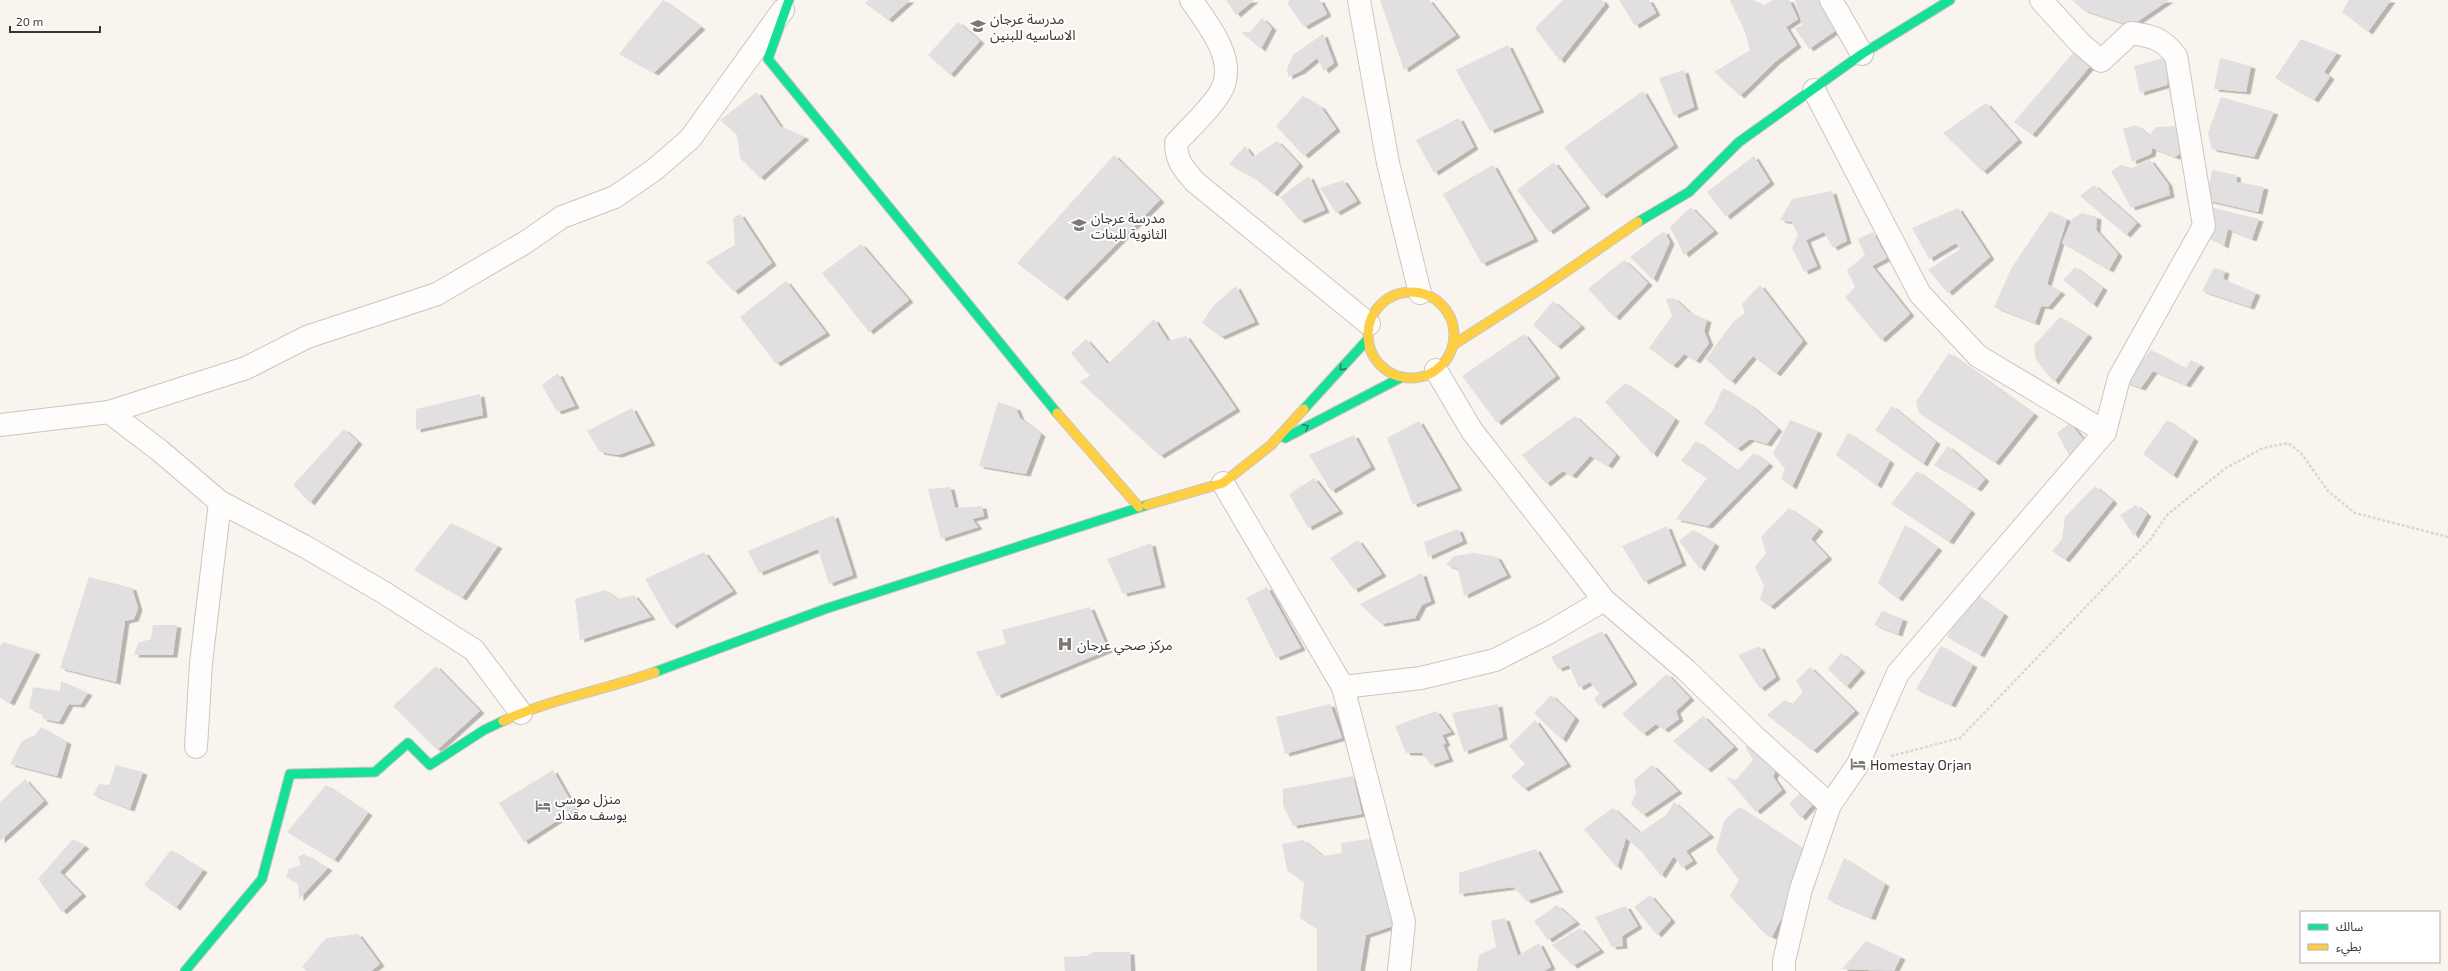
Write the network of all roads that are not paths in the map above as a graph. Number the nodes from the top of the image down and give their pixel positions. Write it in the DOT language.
graph roads {
  1 [pos="1191,0"];
  2 [pos="1359,0"];
  3 [pos="1831,0"];
  4 [pos="1950,0"];
  5 [pos="2041,0"];
  6 [pos="788,3"];
  7 [pos="1862,54"];
  8 [pos="1814,90"];
  9 [pos="1420,293"];
  10 [pos="1369,331"];
  11 [pos="1453,345"];
  12 [pos="1436,370"];
  13 [pos="1402,377"];
  14 [pos="109,412"];
  15 [pos="0,425"];
  16 [pos="2105,432"];
  17 [pos="1271,445"];
  18 [pos="1223,483"];
  19 [pos="220,502"];
  20 [pos="1139,507"];
  21 [pos="1604,600"];
  22 [pos="1343,687"];
  23 [pos="521,713"];
  24 [pos="196,747"];
  25 [pos="1830,805"];
  26 [pos="185,971"];
  27 [pos="1399,971"];
  28 [pos="1784,971"];
  1 -- 10 [label="street"];
  2 -- 9 [label="street"];
  3 -- 7 [label="street"];
  4 -- 7 [label="street"];
  5 -- 16 [label="street"];
  6 -- 14 [label="street"];
  6 -- 20 [label="street"];
  7 -- 8 [label="street"];
  8 -- 11 [label="street"];
  8 -- 16 [label="street"];
  9 -- 10 [label="street"];
  9 -- 11 [label="street"];
  10 -- 13 [label="street"];
  10 -- 17 [label="street, one-way"];
  11 -- 12 [label="street"];
  12 -- 13 [label="street"];
  12 -- 21 [label="street"];
  17 -- 13 [label="street, one-way"];
  14 -- 15 [label="street"];
  14 -- 19 [label="street"];
  16 -- 25 [label="street"];
  17 -- 18 [label="street"];
  18 -- 20 [label="street"];
  18 -- 22 [label="street"];
  19 -- 23 [label="street"];
  19 -- 24 [label="street"];
  20 -- 23 [label="street"];
  21 -- 22 [label="street"];
  21 -- 25 [label="street"];
  22 -- 27 [label="street"];
  23 -- 26 [label="street"];
  25 -- 28 [label="street"];
}
